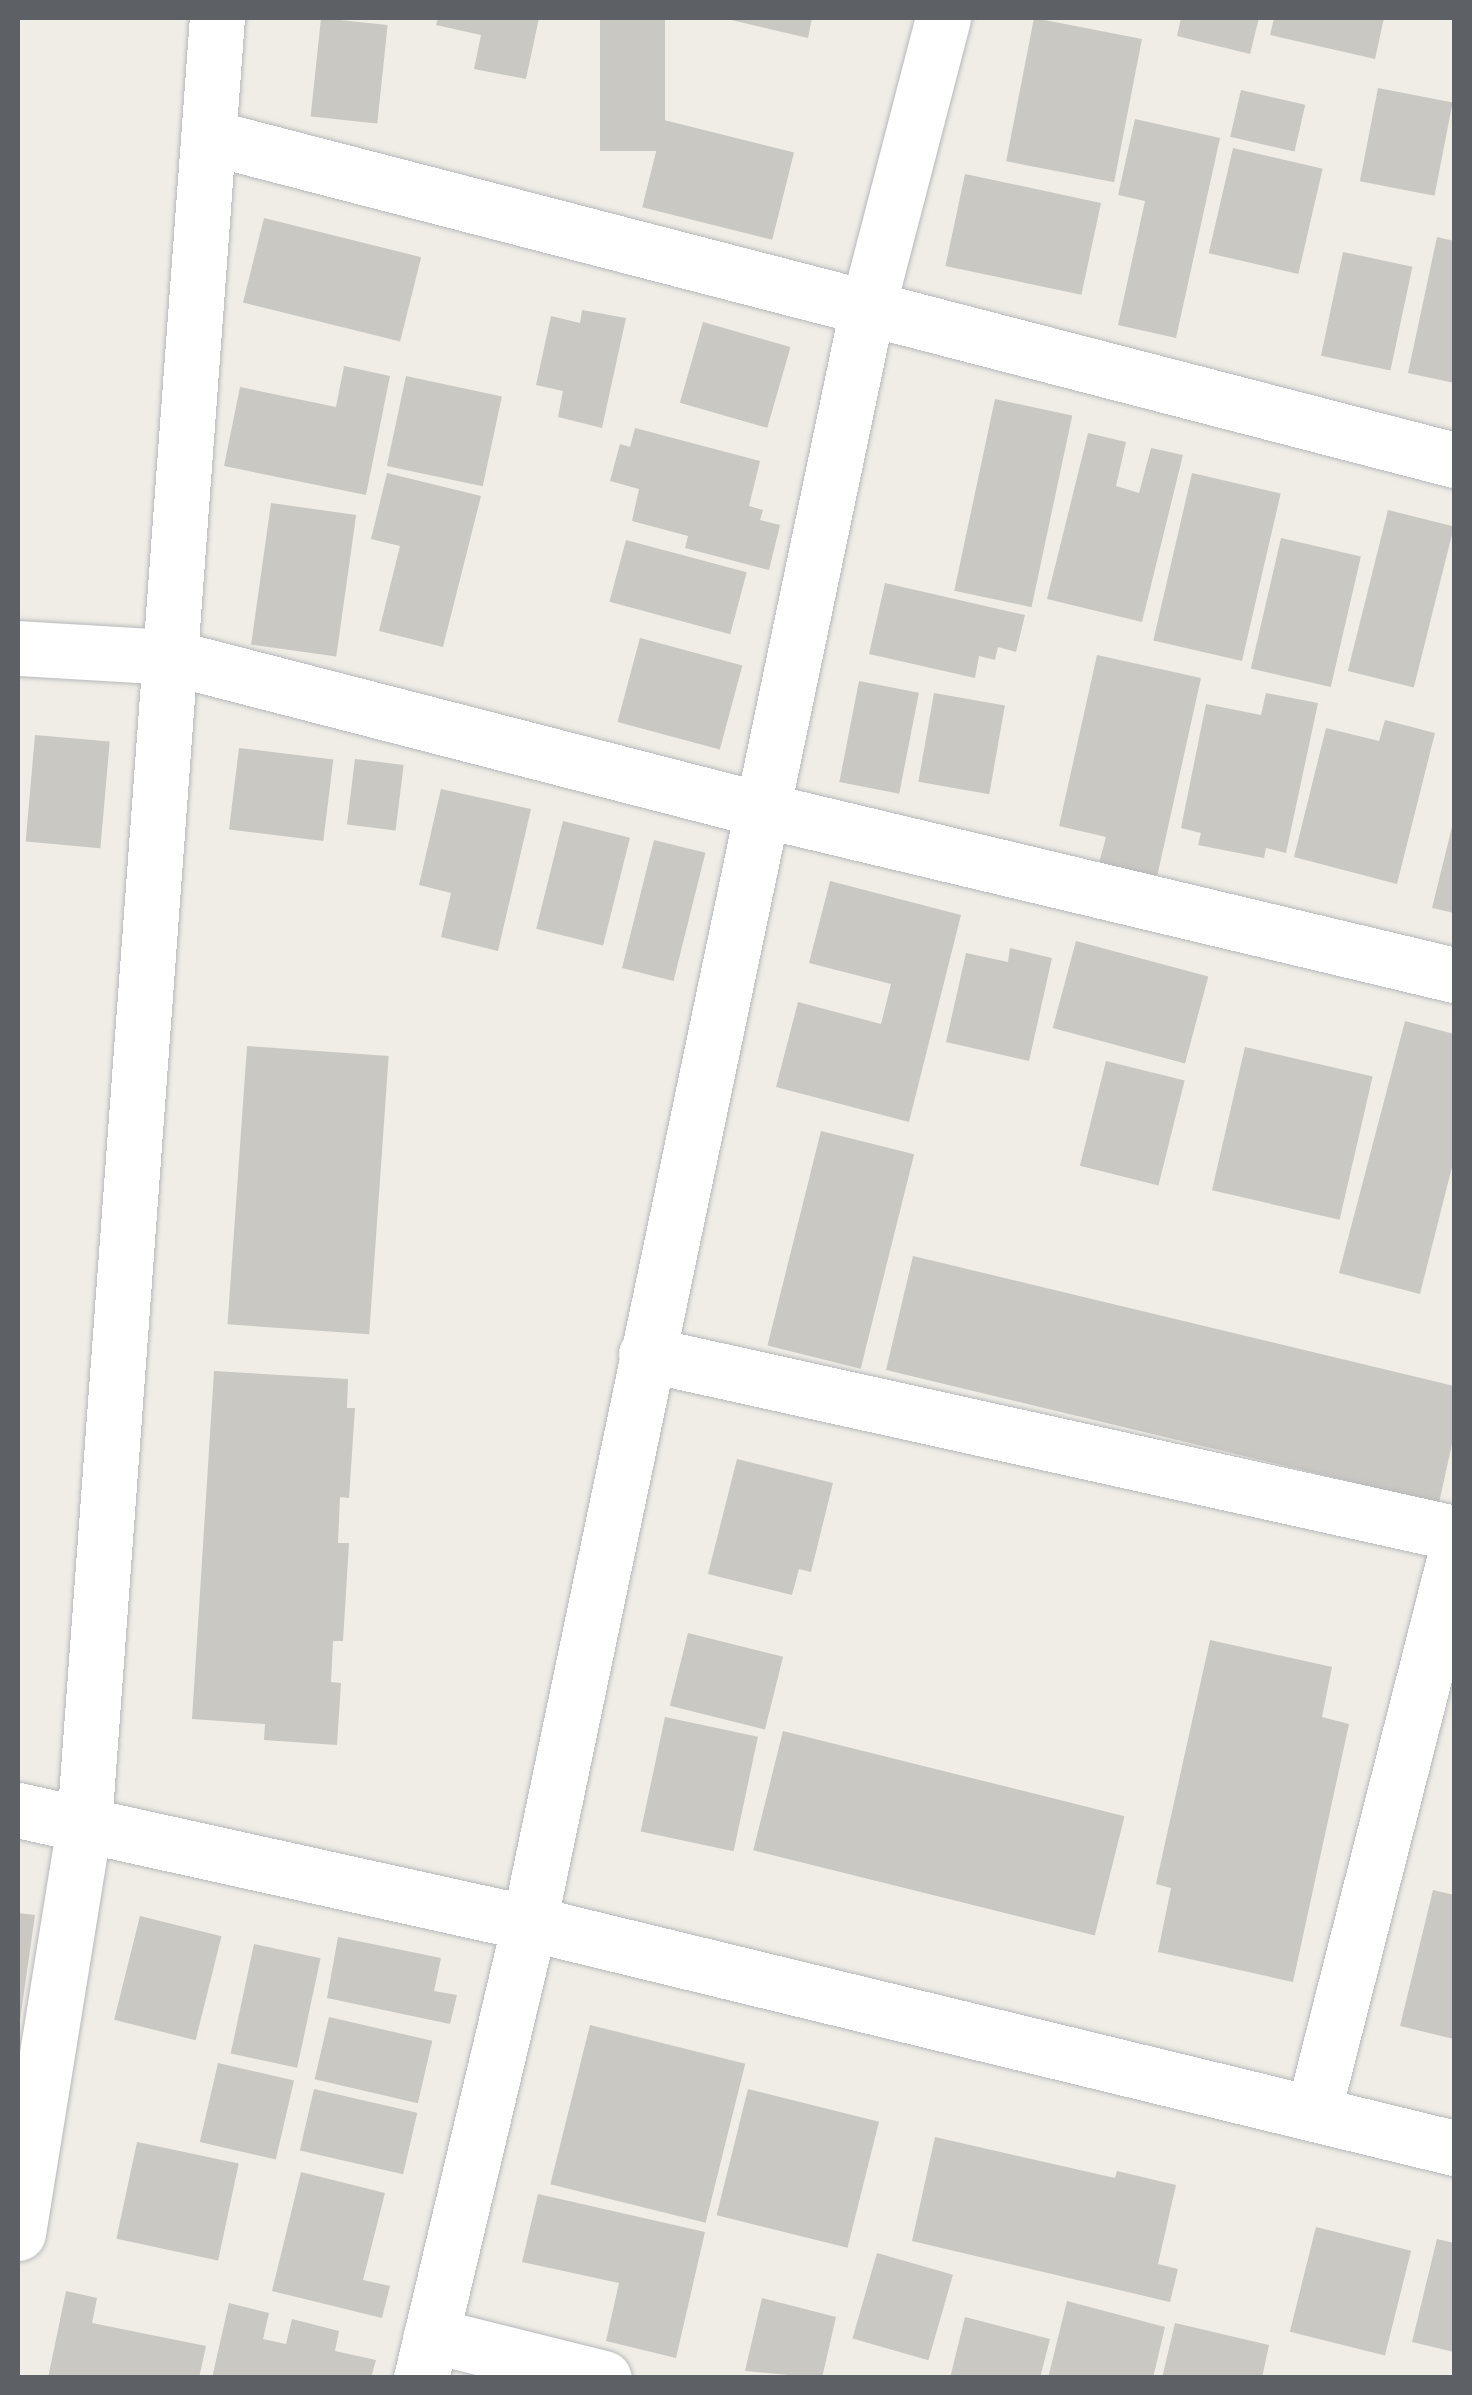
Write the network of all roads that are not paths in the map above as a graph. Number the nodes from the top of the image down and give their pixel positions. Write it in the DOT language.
graph roads {
  1 [pos="218,18"];
  2 [pos="943,18"];
  3 [pos="209,137"];
  4 [pos="867,310"];
  5 [pos="1454,460"];
  6 [pos="18,648"];
  7 [pos="170,657"];
  8 [pos="763,810"];
  9 [pos="1454,974"];
  10 [pos="646,1354"];
  11 [pos="1454,1533"];
  12 [pos="1454,1560"];
  13 [pos="18,1810"];
  14 [pos="84,1824"];
  15 [pos="529,1923"];
  16 [pos="1312,2113"];
  17 [pos="1454,2148"];
  18 [pos="18,2233"];
  19 [pos="426,2356"];
  20 [pos="604,2378"];
  1 -- 3 [label="street"];
  2 -- 4 [label="street"];
  3 -- 4 [label="street"];
  3 -- 7 [label="street"];
  4 -- 5 [label="street"];
  4 -- 8 [label="street"];
  6 -- 7 [label="street"];
  7 -- 8 [label="street"];
  7 -- 14 [label="street"];
  8 -- 9 [label="street"];
  8 -- 10 [label="street"];
  10 -- 11 [label="street"];
  10 -- 15 [label="street"];
  12 -- 16 [label="street"];
  13 -- 14 [label="street"];
  14 -- 15 [label="street"];
  14 -- 18 [label="street"];
  15 -- 16 [label="street"];
  15 -- 19 [label="street"];
  16 -- 17 [label="street"];
  19 -- 20 [label="street"];
}
